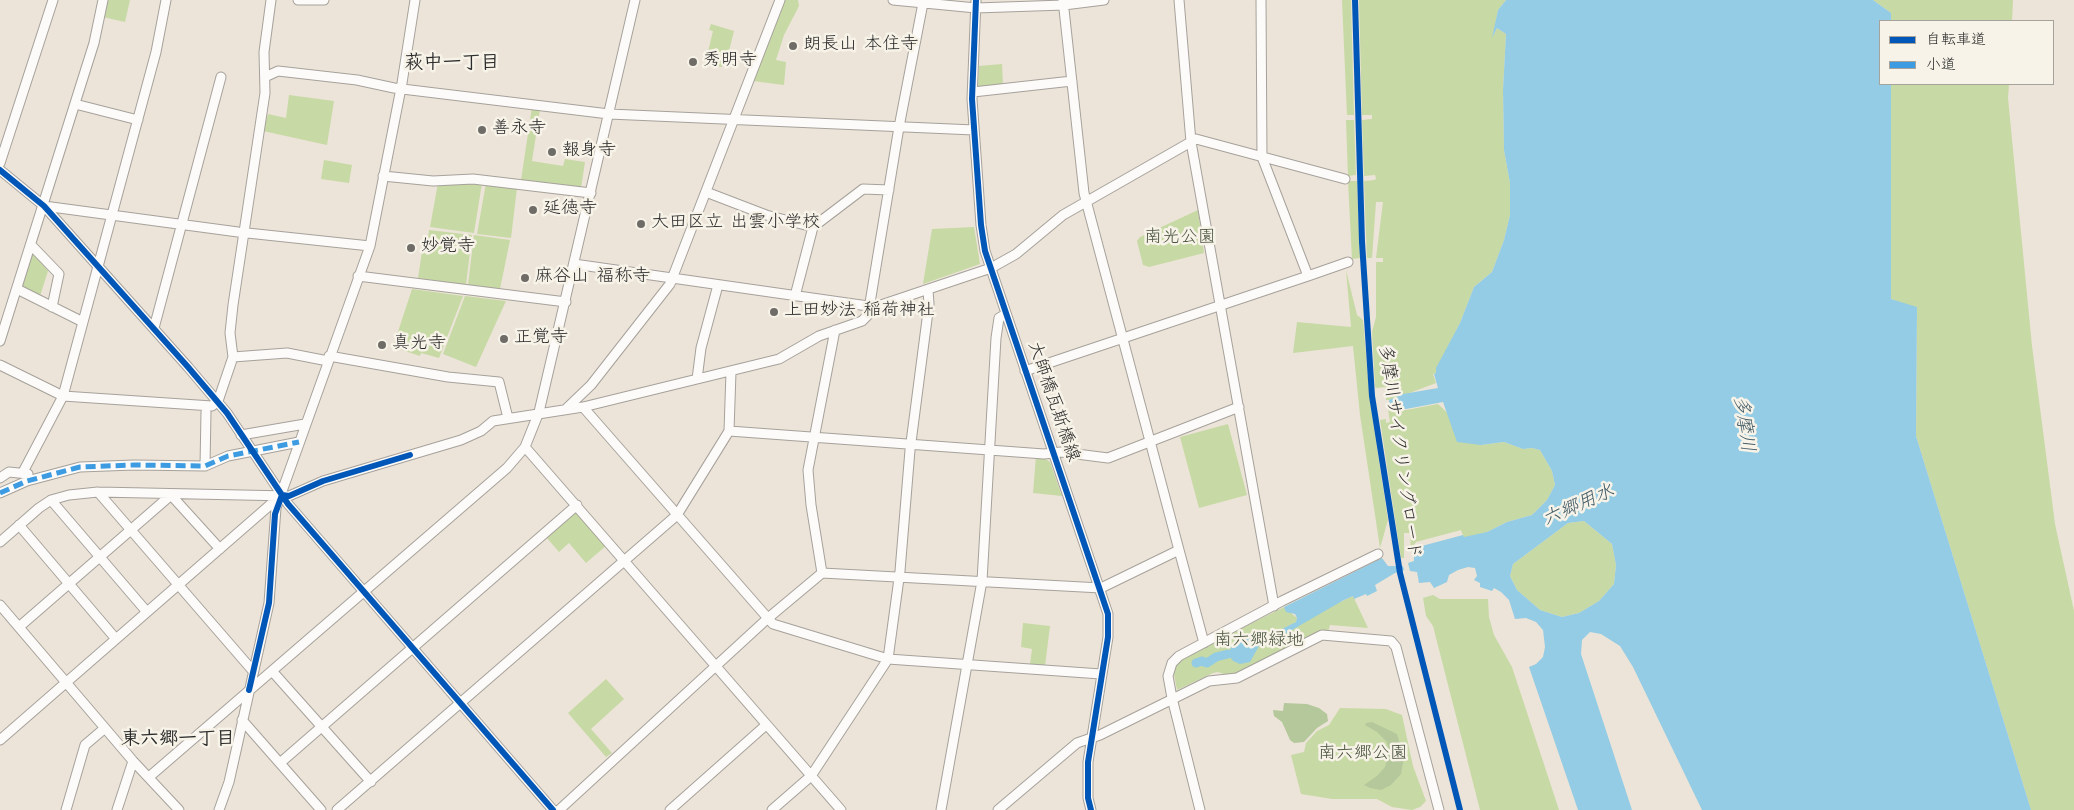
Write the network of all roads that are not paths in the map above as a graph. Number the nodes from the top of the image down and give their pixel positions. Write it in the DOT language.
graph roads {
  1 [pos="53,0"];
  2 [pos="104,0"];
  3 [pos="166,0"];
  4 [pos="271,0"];
  5 [pos="298,0"];
  6 [pos="324,0"];
  7 [pos="415,0"];
  8 [pos="635,0"];
  9 [pos="780,0"];
  10 [pos="893,0"];
  11 [pos="1104,0"];
  12 [pos="1179,0"];
  13 [pos="1261,0"];
  14 [pos="1064,2"];
  15 [pos="923,3"];
  16 [pos="976,4"];
  17 [pos="221,76"];
  18 [pos="265,77"];
  19 [pos="1072,81"];
  20 [pos="400,88"];
  21 [pos="973,92"];
  22 [pos="75,104"];
  23 [pos="609,114"];
  24 [pos="138,120"];
  25 [pos="735,120"];
  26 [pos="899,127"];
  27 [pos="974,130"];
  28 [pos="1191,142"];
  29 [pos="1262,157"];
  30 [pos="0,163"];
  31 [pos="0,170"];
  32 [pos="383,176"];
  33 [pos="1345,179"];
  34 [pos="889,190"];
  35 [pos="706,192"];
  36 [pos="591,193"];
  37 [pos="1086,202"];
  38 [pos="44,206"];
  39 [pos="112,215"];
  40 [pos="181,224"];
  41 [pos="813,227"];
  42 [pos="244,232"];
  43 [pos="31,245"];
  44 [pos="370,246"];
  45 [pos="1348,262"];
  46 [pos="574,264"];
  47 [pos="98,266"];
  48 [pos="991,268"];
  49 [pos="358,276"];
  50 [pos="1308,276"];
  51 [pos="672,279"];
  52 [pos="718,285"];
  53 [pos="17,289"];
  54 [pos="928,290"];
  55 [pos="795,296"];
  56 [pos="566,302"];
  57 [pos="868,306"];
  58 [pos="1220,306"];
  59 [pos="52,307"];
  60 [pos="1006,314"];
  61 [pos="83,322"];
  62 [pos="154,328"];
  63 [pos="835,330"];
  64 [pos="1124,337"];
  65 [pos="0,341"];
  66 [pos="232,357"];
  67 [pos="329,358"];
  68 [pos="0,364"];
  69 [pos="1025,371"];
  70 [pos="731,372"];
  71 [pos="696,379"];
  72 [pos="63,396"];
  73 [pos="218,401"];
  74 [pos="583,406"];
  75 [pos="1239,407"];
  76 [pos="567,408"];
  77 [pos="206,412"];
  78 [pos="539,412"];
  79 [pos="508,418"];
  80 [pos="306,424"];
  81 [pos="729,431"];
  82 [pos="241,435"];
  83 [pos="815,437"];
  84 [pos="299,442"];
  85 [pos="1150,442"];
  86 [pos="911,443"];
  87 [pos="525,447"];
  88 [pos="988,450"];
  89 [pos="252,451"];
  90 [pos="1052,453"];
  91 [pos="95,462"];
  92 [pos="205,466"];
  93 [pos="0,468"];
  94 [pos="9,472"];
  95 [pos="23,472"];
  96 [pos="0,478"];
  97 [pos="98,492"];
  98 [pos="0,493"];
  99 [pos="171,495"];
  100 [pos="282,495"];
  101 [pos="51,500"];
  102 [pos="577,505"];
  103 [pos="677,515"];
  104 [pos="19,525"];
  105 [pos="130,528"];
  106 [pos="0,542"];
  107 [pos="220,549"];
  108 [pos="1179,550"];
  109 [pos="1378,554"];
  110 [pos="99,555"];
  111 [pos="625,561"];
  112 [pos="822,572"];
  113 [pos="900,576"];
  114 [pos="982,581"];
  115 [pos="68,583"];
  116 [pos="178,584"];
  117 [pos="1101,588"];
  118 [pos="364,592"];
  119 [pos="0,605"];
  120 [pos="1274,606"];
  121 [pos="147,612"];
  122 [pos="767,619"];
  123 [pos="19,626"];
  124 [pos="116,639"];
  125 [pos="1204,643"];
  126 [pos="411,648"];
  127 [pos="888,659"];
  128 [pos="968,663"];
  129 [pos="716,668"];
  130 [pos="253,671"];
  131 [pos="272,672"];
  132 [pos="1101,674"];
  133 [pos="66,682"];
  134 [pos="249,690"];
  135 [pos="1172,698"];
  136 [pos="461,704"];
  137 [pos="242,720"];
  138 [pos="766,725"];
  139 [pos="320,727"];
  140 [pos="105,728"];
  141 [pos="0,740"];
  142 [pos="1091,740"];
  143 [pos="133,761"];
  144 [pos="280,762"];
  145 [pos="811,776"];
  146 [pos="148,777"];
  147 [pos="371,782"];
  148 [pos="66,810"];
  149 [pos="117,810"];
  150 [pos="179,810"];
  151 [pos="219,810"];
  152 [pos="322,810"];
  153 [pos="337,810"];
  154 [pos="553,810"];
  155 [pos="559,810"];
  156 [pos="670,810"];
  157 [pos="772,810"];
  158 [pos="841,810"];
  159 [pos="941,810"];
  160 [pos="998,810"];
  161 [pos="1091,810"];
  162 [pos="1200,810"];
  163 [pos="1439,810"];
  1 -- 30 [label="street"];
  2 -- 22 [label="street"];
  3 -- 24 [label="street"];
  4 -- 18 [label="street"];
  5 -- 6 [label="street"];
  7 -- 20 [label="street"];
  8 -- 23 [label="street"];
  9 -- 25 [label="street"];
  10 -- 15 [label="street"];
  11 -- 14 [label="street"];
  12 -- 28 [label="street"];
  13 -- 29 [label="street"];
  14 -- 16 [label="street"];
  14 -- 19 [label="street"];
  15 -- 16 [label="street"];
  15 -- 26 [label="street"];
  16 -- 21 [label="street, 大師橋瓦斯橋線"];
  17 -- 40 [label="street"];
  18 -- 20 [label="street"];
  18 -- 42 [label="street"];
  19 -- 21 [label="street"];
  19 -- 37 [label="street"];
  20 -- 23 [label="street"];
  20 -- 32 [label="street"];
  21 -- 27 [label="street, 大師橋瓦斯橋線"];
  22 -- 24 [label="street"];
  22 -- 38 [label="street"];
  23 -- 25 [label="street"];
  23 -- 36 [label="street"];
  24 -- 39 [label="street"];
  25 -- 26 [label="street"];
  25 -- 35 [label="street"];
  26 -- 27 [label="street"];
  26 -- 34 [label="street"];
  27 -- 48 [label="street, 大師橋瓦斯橋線"];
  28 -- 29 [label="street"];
  28 -- 37 [label="street"];
  28 -- 58 [label="street"];
  29 -- 33 [label="street"];
  29 -- 50 [label="street"];
  31 -- 38 [label="street"];
  32 -- 36 [label="street"];
  32 -- 44 [label="street"];
  34 -- 41 [label="street"];
  34 -- 57 [label="street"];
  35 -- 41 [label="street"];
  35 -- 51 [label="street"];
  36 -- 46 [label="street"];
  37 -- 48 [label="street"];
  37 -- 64 [label="street"];
  38 -- 39 [label="street"];
  38 -- 43 [label="street"];
  38 -- 47 [label="street"];
  39 -- 40 [label="street"];
  39 -- 47 [label="street"];
  40 -- 42 [label="street"];
  40 -- 62 [label="street"];
  41 -- 55 [label="street"];
  42 -- 44 [label="street"];
  42 -- 66 [label="street"];
  43 -- 53 [label="street"];
  43 -- 59 [label="street"];
  44 -- 49 [label="street"];
  45 -- 50 [label="street"];
  46 -- 51 [label="street"];
  46 -- 56 [label="street"];
  47 -- 61 [label="street"];
  47 -- 62 [label="street"];
  48 -- 54 [label="street"];
  48 -- 60 [label="street, 大師橋瓦斯橋線"];
  49 -- 56 [label="street"];
  49 -- 67 [label="street"];
  50 -- 58 [label="street"];
  51 -- 52 [label="street"];
  51 -- 76 [label="street"];
  52 -- 55 [label="street"];
  52 -- 71 [label="street"];
  53 -- 59 [label="street"];
  53 -- 65 [label="street"];
  54 -- 57 [label="street"];
  54 -- 86 [label="street"];
  55 -- 57 [label="street"];
  56 -- 78 [label="street"];
  57 -- 63 [label="street"];
  58 -- 64 [label="street"];
  58 -- 75 [label="street"];
  59 -- 61 [label="street"];
  60 -- 69 [label="street, 大師橋瓦斯橋線"];
  60 -- 88 [label="street"];
  61 -- 72 [label="street"];
  62 -- 73 [label="street"];
  63 -- 70 [label="street"];
  63 -- 83 [label="street"];
  64 -- 69 [label="street"];
  64 -- 85 [label="street"];
  66 -- 67 [label="street"];
  66 -- 73 [label="street"];
  67 -- 79 [label="street"];
  67 -- 80 [label="street"];
  68 -- 72 [label="street"];
  69 -- 90 [label="street, 大師橋瓦斯橋線"];
  70 -- 71 [label="street"];
  70 -- 81 [label="street"];
  71 -- 74 [label="street"];
  72 -- 73 [label="street"];
  72 -- 95 [label="street"];
  73 -- 82 [label="street"];
  74 -- 76 [label="street"];
  74 -- 103 [label="street"];
  75 -- 85 [label="street"];
  75 -- 120 [label="street"];
  76 -- 78 [label="street"];
  77 -- 92 [label="street"];
  78 -- 79 [label="street"];
  78 -- 87 [label="street"];
  79 -- 100 [label="street"];
  80 -- 82 [label="street"];
  80 -- 84 [label="street"];
  81 -- 83 [label="street"];
  81 -- 103 [label="street"];
  82 -- 89 [label="street"];
  83 -- 86 [label="street"];
  83 -- 112 [label="street"];
  84 -- 89 [label="street"];
  84 -- 100 [label="street"];
  85 -- 90 [label="street"];
  85 -- 108 [label="street"];
  86 -- 88 [label="street"];
  86 -- 113 [label="street"];
  87 -- 102 [label="street"];
  87 -- 118 [label="street"];
  88 -- 90 [label="street"];
  88 -- 114 [label="street"];
  89 -- 92 [label="street"];
  89 -- 100 [label="street"];
  90 -- 117 [label="street, 大師橋瓦斯橋線"];
  91 -- 95 [label="street"];
  92 -- 98 [label="street"];
  93 -- 94 [label="street"];
  94 -- 95 [label="street"];
  94 -- 96 [label="street"];
  97 -- 99 [label="street"];
  97 -- 101 [label="street"];
  97 -- 105 [label="street"];
  99 -- 100 [label="street"];
  99 -- 105 [label="street"];
  99 -- 107 [label="street"];
  100 -- 107 [label="street"];
  100 -- 118 [label="street"];
  100 -- 130 [label="street"];
  101 -- 104 [label="street"];
  101 -- 110 [label="street"];
  102 -- 111 [label="street"];
  102 -- 126 [label="street"];
  103 -- 111 [label="street"];
  103 -- 122 [label="street"];
  104 -- 106 [label="street"];
  104 -- 115 [label="street"];
  105 -- 110 [label="street"];
  105 -- 116 [label="street"];
  107 -- 116 [label="street"];
  108 -- 117 [label="street"];
  108 -- 125 [label="street"];
  109 -- 120 [label="street"];
  110 -- 115 [label="street"];
  110 -- 121 [label="street"];
  111 -- 129 [label="street"];
  111 -- 136 [label="street"];
  112 -- 113 [label="street"];
  112 -- 122 [label="street"];
  113 -- 114 [label="street"];
  113 -- 127 [label="street"];
  114 -- 117 [label="street"];
  114 -- 128 [label="street"];
  115 -- 123 [label="street"];
  115 -- 124 [label="street"];
  116 -- 121 [label="street"];
  116 -- 130 [label="street"];
  117 -- 132 [label="street, 大師橋瓦斯橋線"];
  118 -- 126 [label="street"];
  118 -- 131 [label="street"];
  119 -- 123 [label="street"];
  120 -- 125 [label="street"];
  121 -- 124 [label="street"];
  122 -- 127 [label="street"];
  122 -- 129 [label="street"];
  123 -- 133 [label="street"];
  124 -- 133 [label="street"];
  125 -- 135 [label="street"];
  126 -- 136 [label="street"];
  126 -- 139 [label="street"];
  127 -- 128 [label="street"];
  127 -- 145 [label="street"];
  128 -- 132 [label="street"];
  128 -- 159 [label="street"];
  129 -- 138 [label="street"];
  129 -- 155 [label="street"];
  130 -- 134 [label="street"];
  131 -- 134 [label="street"];
  131 -- 139 [label="street"];
  132 -- 142 [label="street, 大師橋瓦斯橋線"];
  133 -- 140 [label="street"];
  133 -- 141 [label="street"];
  134 -- 137 [label="street"];
  134 -- 146 [label="street"];
  135 -- 142 [label="street"];
  135 -- 162 [label="street"];
  135 -- 163 [label="street"];
  136 -- 147 [label="street"];
  136 -- 154 [label="street"];
  137 -- 144 [label="street"];
  137 -- 151 [label="street"];
  138 -- 145 [label="street"];
  138 -- 156 [label="street"];
  139 -- 144 [label="street"];
  139 -- 147 [label="street"];
  140 -- 143 [label="street"];
  140 -- 148 [label="street"];
  142 -- 160 [label="street"];
  142 -- 161 [label="street, 大師橋瓦斯橋線"];
  143 -- 146 [label="street"];
  143 -- 149 [label="street"];
  144 -- 152 [label="street"];
  145 -- 157 [label="street"];
  145 -- 158 [label="street"];
  146 -- 150 [label="street"];
  147 -- 153 [label="street"];
}
